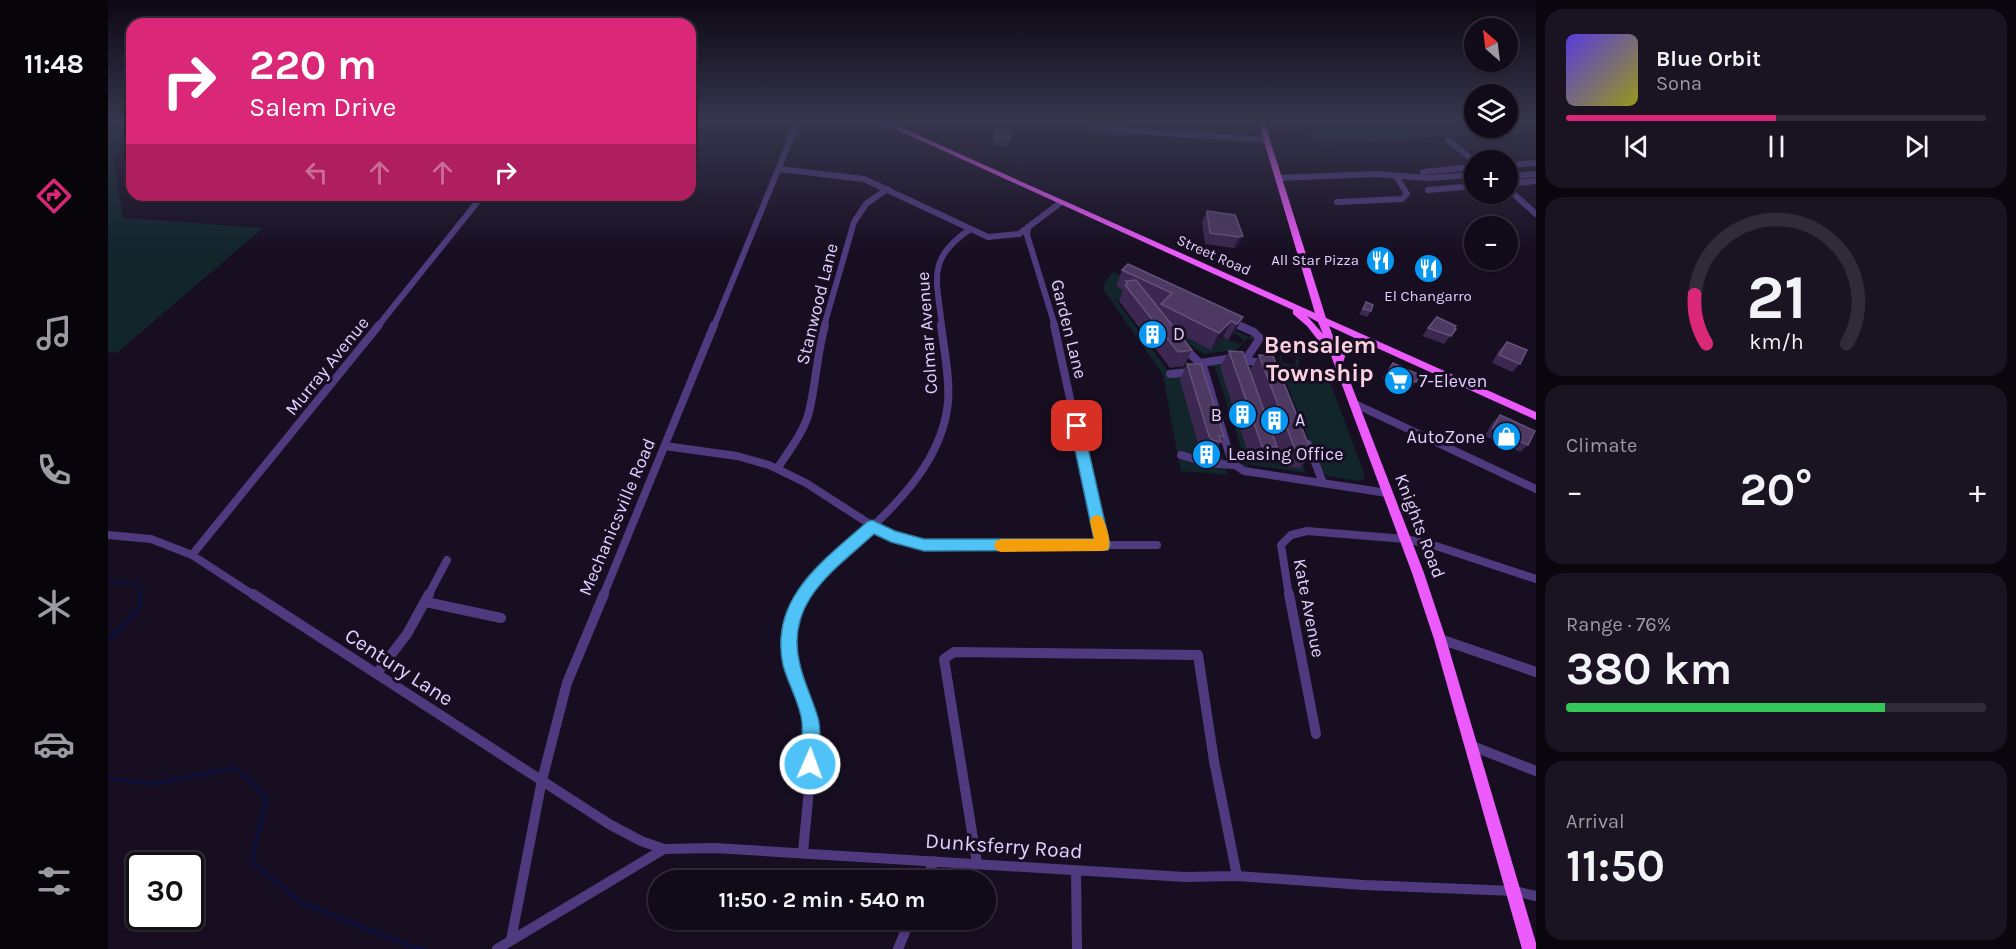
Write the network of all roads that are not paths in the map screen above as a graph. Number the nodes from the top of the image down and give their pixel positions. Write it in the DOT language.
graph roads {
  1 [pos="780,165"];
  2 [pos="979,165"];
  3 [pos="1275,165"];
  4 [pos="1464,168"];
  5 [pos="779,169"];
  6 [pos="1423,172"];
  7 [pos="1536,172"];
  8 [pos="1518,173"];
  9 [pos="1398,178"];
  10 [pos="1464,178"];
  11 [pos="1280,180"];
  12 [pos="1536,181"];
  13 [pos="1518,183"];
  14 [pos="1464,187"];
  15 [pos="887,189"];
  16 [pos="1428,190"];
  17 [pos="1518,198"];
  18 [pos="478,201"];
  19 [pos="1337,202"];
  20 [pos="1060,203"];
  21 [pos="1536,214"];
  22 [pos="1028,228"];
  23 [pos="969,230"];
  24 [pos="1314,292"];
  25 [pos="1262,293"];
  26 [pos="1273,298"];
  27 [pos="1222,317"];
  28 [pos="1322,320"];
  29 [pos="1371,342"];
  30 [pos="1181,345"];
  31 [pos="1246,359"];
  32 [pos="1338,364"];
  33 [pos="1203,367"];
  34 [pos="1275,368"];
  35 [pos="1170,374"];
  36 [pos="1353,404"];
  37 [pos="1536,416"];
  38 [pos="1303,432"];
  39 [pos="665,446"];
  40 [pos="1181,455"];
  41 [pos="1234,465"];
  42 [pos="777,469"];
  43 [pos="1323,483"];
  44 [pos="1536,489"];
  45 [pos="1387,493"];
  46 [pos="872,526"];
  47 [pos="108,535"];
  48 [pos="1405,539"];
  49 [pos="1102,545"];
  50 [pos="1157,545"];
  51 [pos="192,555"];
  52 [pos="447,560"];
  53 [pos="1536,579"];
  54 [pos="426,602"];
  55 [pos="501,618"];
  56 [pos="1440,639"];
  57 [pos="1536,672"];
  58 [pos="377,673"];
  59 [pos="1316,734"];
  60 [pos="1472,746"];
  61 [pos="1536,771"];
  62 [pos="542,780"];
  63 [pos="664,849"];
  64 [pos="803,853"];
  65 [pos="934,861"];
  66 [pos="977,863"];
  67 [pos="930,870"];
  68 [pos="1076,871"];
  69 [pos="1237,876"];
  70 [pos="1514,891"];
  71 [pos="1536,896"];
  72 [pos="906,930"];
  73 [pos="511,940"];
  74 [pos="497,949"];
  75 [pos="898,949"];
  76 [pos="1077,949"];
  77 [pos="1530,949"];
  1 -- 5 [label="street, Mechanicsville Road"];
  2 -- 20 [label="main road, Street Road"];
  3 -- 11 [label="main road, Knights Road"];
  4 -- 6 [label="street"];
  5 -- 15 [label="street"];
  5 -- 39 [label="street, Mechanicsville Road"];
  7 -- 8 [label="street"];
  9 -- 10 [label="street"];
  9 -- 11 [label="street"];
  9 -- 19 [label="street"];
  11 -- 24 [label="main road, Knights Road"];
  12 -- 13 [label="street"];
  14 -- 16 [label="street"];
  15 -- 23 [label="street"];
  15 -- 42 [label="street, Stanwood Lane"];
  17 -- 21 [label="street"];
  18 -- 51 [label="street, Murray Avenue"];
  20 -- 22 [label="street"];
  20 -- 25 [label="main road, Street Road"];
  22 -- 23 [label="street"];
  22 -- 49 [label="street, Garden Lane"];
  23 -- 46 [label="street, Colmar Avenue"];
  24 -- 25 [label="main road"];
  24 -- 28 [label="main road, Knights Road"];
  25 -- 26 [label="main road, Street Road"];
  26 -- 28 [label="main road, Street Road"];
  26 -- 32 [label="main road"];
  27 -- 31 [label="street"];
  28 -- 29 [label="main road, Street Road"];
  28 -- 32 [label="main road, Knights Road"];
  29 -- 32 [label="main road"];
  29 -- 37 [label="main road, Street Road"];
  30 -- 33 [label="street"];
  31 -- 33 [label="street"];
  31 -- 34 [label="street"];
  32 -- 36 [label="main road, Knights Road"];
  33 -- 35 [label="street"];
  33 -- 41 [label="street"];
  36 -- 44 [label="street"];
  36 -- 45 [label="main road, Knights Road"];
  38 -- 43 [label="street"];
  39 -- 42 [label="street"];
  39 -- 62 [label="street, Mechanicsville Road"];
  40 -- 41 [label="street"];
  41 -- 43 [label="street"];
  42 -- 46 [label="street"];
  43 -- 45 [label="street"];
  45 -- 48 [label="main road, Knights Road"];
  46 -- 49 [label="street"];
  46 -- 64 [label="street, Colmar Avenue"];
  47 -- 51 [label="street, Century Lane"];
  48 -- 53 [label="street"];
  48 -- 56 [label="main road, Knights Road"];
  48 -- 59 [label="street, Kate Avenue"];
  49 -- 50 [label="street"];
  51 -- 58 [label="street, Century Lane"];
  52 -- 54 [label="street"];
  54 -- 55 [label="street"];
  54 -- 58 [label="street"];
  56 -- 57 [label="street"];
  56 -- 60 [label="main road, Knights Road"];
  58 -- 62 [label="street, Century Lane"];
  60 -- 61 [label="street"];
  60 -- 70 [label="main road, Knights Road"];
  62 -- 63 [label="street, Century Lane"];
  62 -- 73 [label="street, Mechanicsville Road"];
  63 -- 64 [label="street, Dunksferry Road"];
  63 -- 73 [label="street, Dunksferry Road"];
  64 -- 65 [label="street, Dunksferry Road"];
  65 -- 66 [label="street, Dunksferry Road"];
  65 -- 67 [label="street"];
  66 -- 68 [label="street, Dunksferry Road"];
  66 -- 69 [label="street"];
  68 -- 69 [label="street, Dunksferry Road"];
  68 -- 76 [label="street"];
  69 -- 70 [label="street, Dunksferry Road"];
  70 -- 71 [label="street, Dunksferry Road"];
  70 -- 77 [label="main road, Knights Road"];
  72 -- 75 [label="street"];
  73 -- 74 [label="street, Dunksferry Road"];
}
